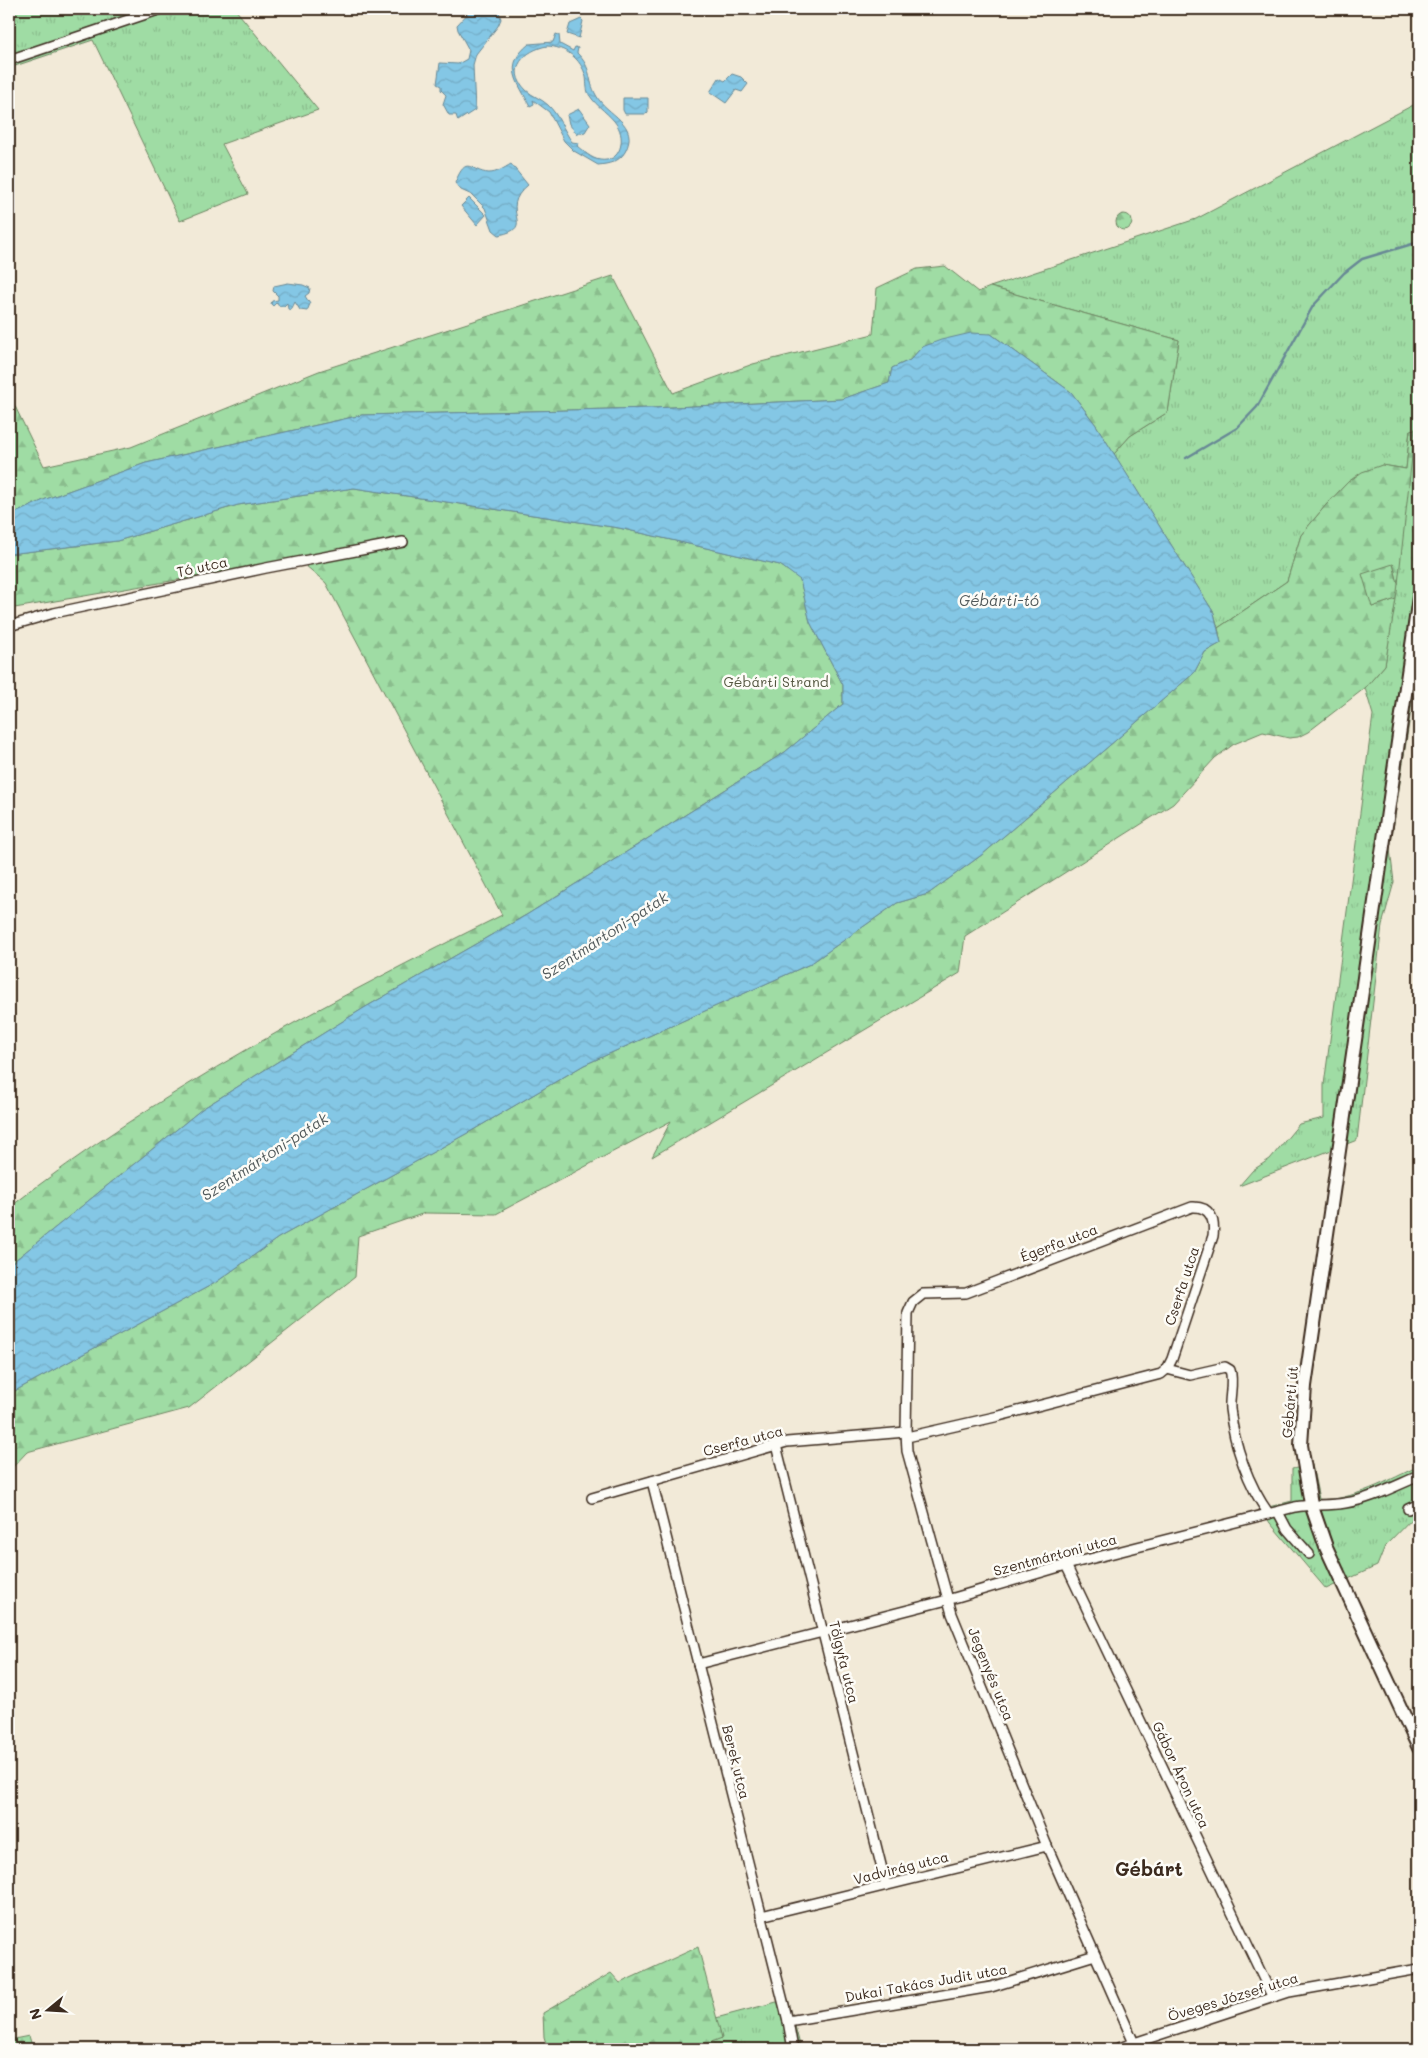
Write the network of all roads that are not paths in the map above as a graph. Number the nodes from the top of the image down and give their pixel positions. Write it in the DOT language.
graph roads {
  1 [pos="161,9"];
  2 [pos="9,60"];
  3 [pos="403,542"];
  4 [pos="1419,597"];
  5 [pos="9,626"];
  6 [pos="1208,1211"];
  7 [pos="917,1298"];
  8 [pos="1167,1369"];
  9 [pos="907,1434"];
  10 [pos="776,1445"];
  11 [pos="1419,1476"];
  12 [pos="652,1481"];
  13 [pos="592,1498"];
  14 [pos="1311,1504"];
  15 [pos="1419,1504"];
  16 [pos="1408,1509"];
  17 [pos="1273,1513"];
  18 [pos="1309,1554"];
  19 [pos="1066,1565"];
  20 [pos="947,1600"];
  21 [pos="822,1633"];
  22 [pos="698,1664"];
  23 [pos="1419,1748"];
  24 [pos="1047,1846"];
  25 [pos="886,1885"];
  26 [pos="761,1916"];
  27 [pos="1095,1955"];
  28 [pos="1419,1969"];
  29 [pos="1272,1996"];
  30 [pos="788,2021"];
  31 [pos="1134,2043"];
  32 [pos="793,2049"];
  33 [pos="1116,2049"];
  1 -- 2 [label="street"];
  3 -- 5 [label="street, Tó utca"];
  4 -- 14 [label="main road, Gébárti út"];
  6 -- 7 [label="street, Égerfa utca"];
  6 -- 8 [label="street, Cserfa utca"];
  7 -- 9 [label="street, Jegenyés utca"];
  8 -- 9 [label="street, Cserfa utca"];
  8 -- 17 [label="street"];
  9 -- 10 [label="street, Cserfa utca"];
  9 -- 20 [label="street, Jegenyés utca"];
  10 -- 12 [label="street, Cserfa utca"];
  10 -- 21 [label="street, Tölgyfa utca"];
  11 -- 14 [label="street, Szentmártoni utca"];
  12 -- 13 [label="street, Cserfa utca"];
  12 -- 22 [label="street, Berek utca"];
  14 -- 17 [label="street, Szentmártoni utca"];
  14 -- 23 [label="main road, Gébárti út"];
  15 -- 16 [label="street"];
  17 -- 18 [label="street"];
  17 -- 19 [label="street, Szentmártoni utca"];
  19 -- 20 [label="street, Szentmártoni utca"];
  19 -- 29 [label="street, Gábor Áron utca"];
  20 -- 21 [label="street, Szentmártoni utca"];
  20 -- 24 [label="street, Jegenyés utca"];
  21 -- 22 [label="street, Szentmártoni utca"];
  21 -- 25 [label="street, Tölgyfa utca"];
  22 -- 26 [label="street, Berek utca"];
  24 -- 25 [label="street, Vadvirág utca"];
  24 -- 27 [label="street, Jegenyés utca"];
  25 -- 26 [label="street, Vadvirág utca"];
  26 -- 30 [label="street, Berek utca"];
  27 -- 30 [label="street, Dukai Takács Judit utca"];
  27 -- 31 [label="street, Jegenyés utca"];
  28 -- 29 [label="street, Öveges József utca"];
  29 -- 31 [label="street, Öveges József utca"];
  30 -- 32 [label="street, Berek utca"];
  31 -- 33 [label="street, Öveges József utca"];
}
